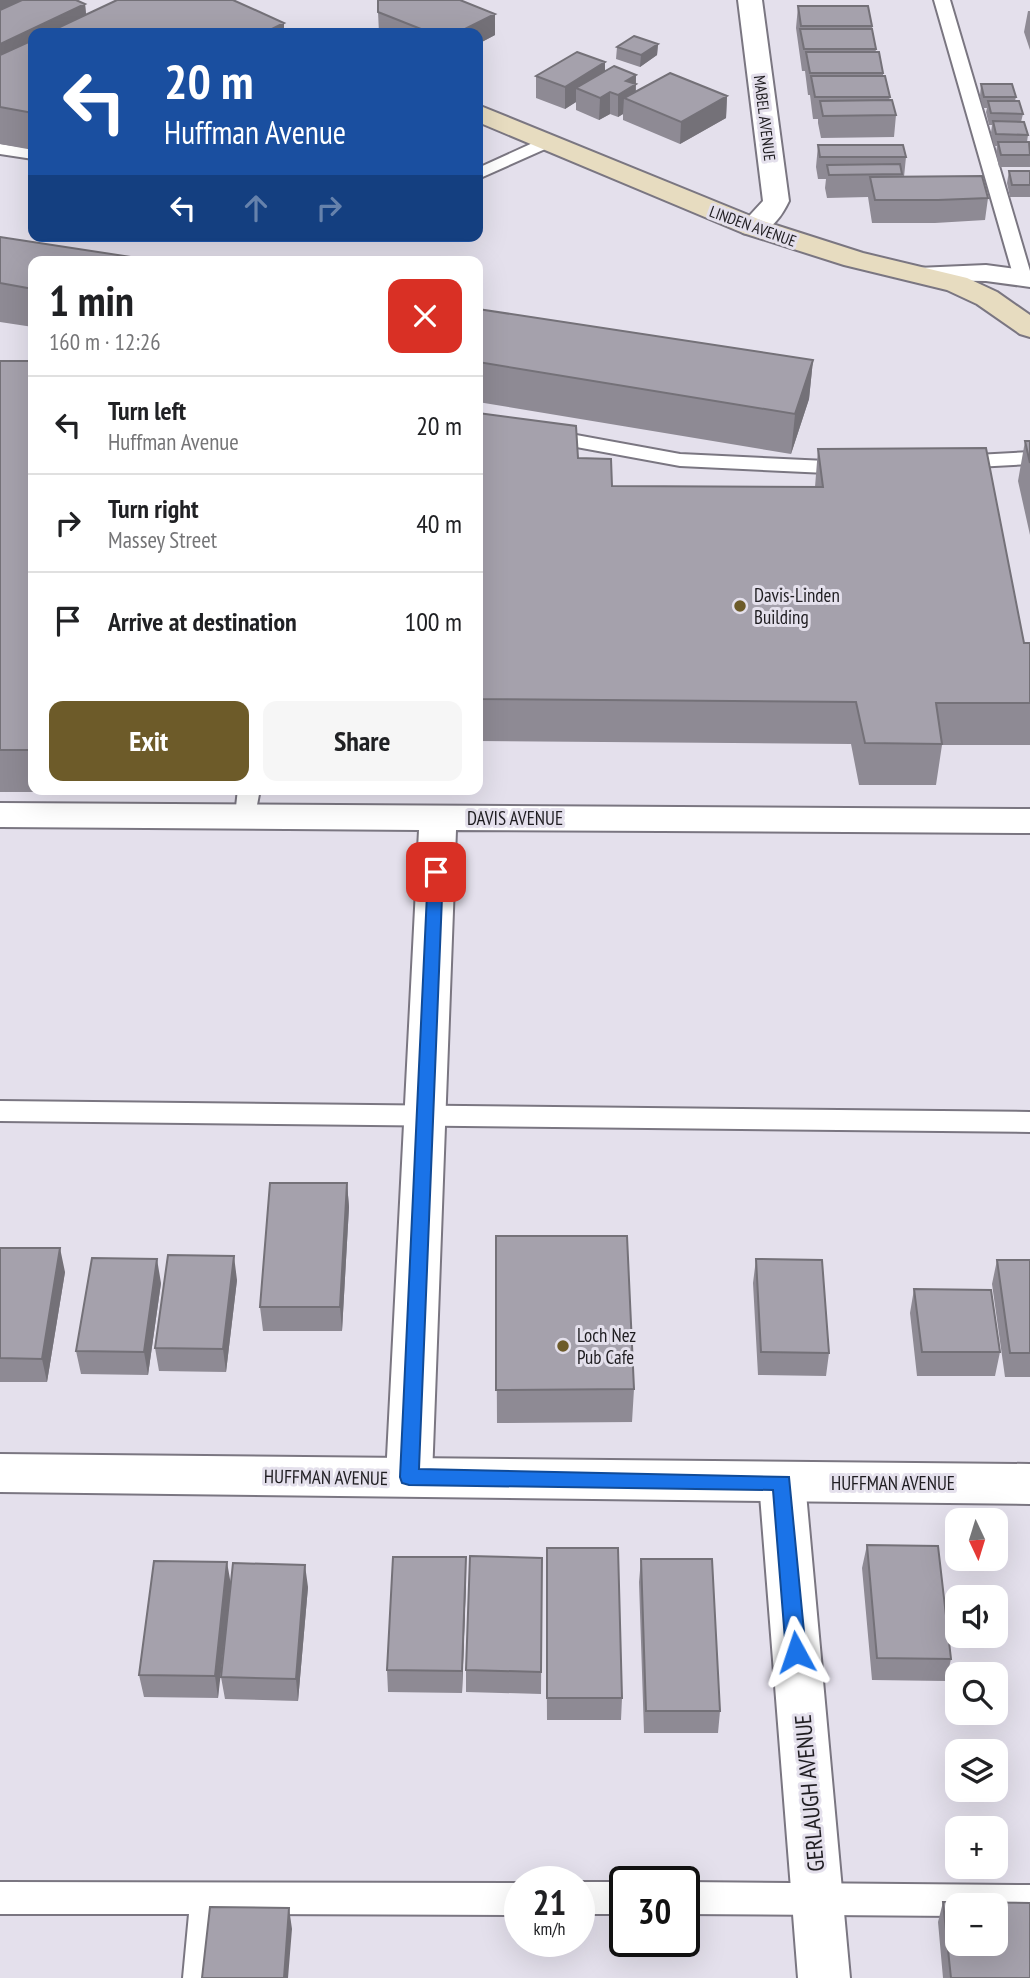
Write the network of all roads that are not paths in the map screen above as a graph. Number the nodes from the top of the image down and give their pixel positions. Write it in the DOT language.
graph roads {
  1 [pos="750,0"];
  2 [pos="943,0"];
  3 [pos="483,115"];
  4 [pos="546,142"];
  5 [pos="0,149"];
  6 [pos="28,153"];
  7 [pos="483,172"];
  8 [pos="753,227"];
  9 [pos="927,274"];
  10 [pos="1026,279"];
  11 [pos="1030,328"];
  12 [pos="483,424"];
  13 [pos="1030,458"];
  14 [pos="935,463"];
  15 [pos="868,467"];
  16 [pos="247,803"];
  17 [pos="0,815"];
  18 [pos="438,818"];
  19 [pos="1030,821"];
  20 [pos="0,1111"];
  21 [pos="425,1115"];
  22 [pos="1030,1122"];
  23 [pos="0,1473"];
  24 [pos="409,1477"];
  25 [pos="782,1482"];
  26 [pos="1030,1484"];
  27 [pos="818,1897"];
  28 [pos="0,1898"];
  29 [pos="700,1898"];
  30 [pos="504,1899"];
  31 [pos="207,1900"];
  32 [pos="1030,1901"];
  33 [pos="200,1978"];
  34 [pos="824,1978"];
  1 -- 8 [label="street, MABEL AVENUE"];
  2 -- 10 [label="lane"];
  3 -- 4 [label="main road, LINDEN AVENUE"];
  4 -- 7 [label="lane"];
  4 -- 8 [label="main road, LINDEN AVENUE"];
  5 -- 6 [label="lane"];
  8 -- 9 [label="main road, LINDEN AVENUE"];
  9 -- 10 [label="street"];
  9 -- 11 [label="main road, LINDEN AVENUE"];
  12 -- 15 [label="lane"];
  13 -- 14 [label="lane"];
  16 -- 17 [label="street, DAVIS AVENUE"];
  16 -- 18 [label="street, DAVIS AVENUE"];
  18 -- 19 [label="street, DAVIS AVENUE"];
  18 -- 21 [label="street"];
  20 -- 21 [label="lane"];
  21 -- 22 [label="lane"];
  21 -- 24 [label="street"];
  23 -- 24 [label="street, HUFFMAN AVENUE"];
  24 -- 25 [label="street, HUFFMAN AVENUE"];
  25 -- 26 [label="street, HUFFMAN AVENUE"];
  25 -- 27 [label="street, GERLAUGH AVENUE"];
  27 -- 29 [label="lane"];
  27 -- 32 [label="lane"];
  27 -- 34 [label="street, GERLAUGH AVENUE"];
  28 -- 31 [label="lane"];
  30 -- 31 [label="lane"];
  31 -- 33 [label="lane"];
}
